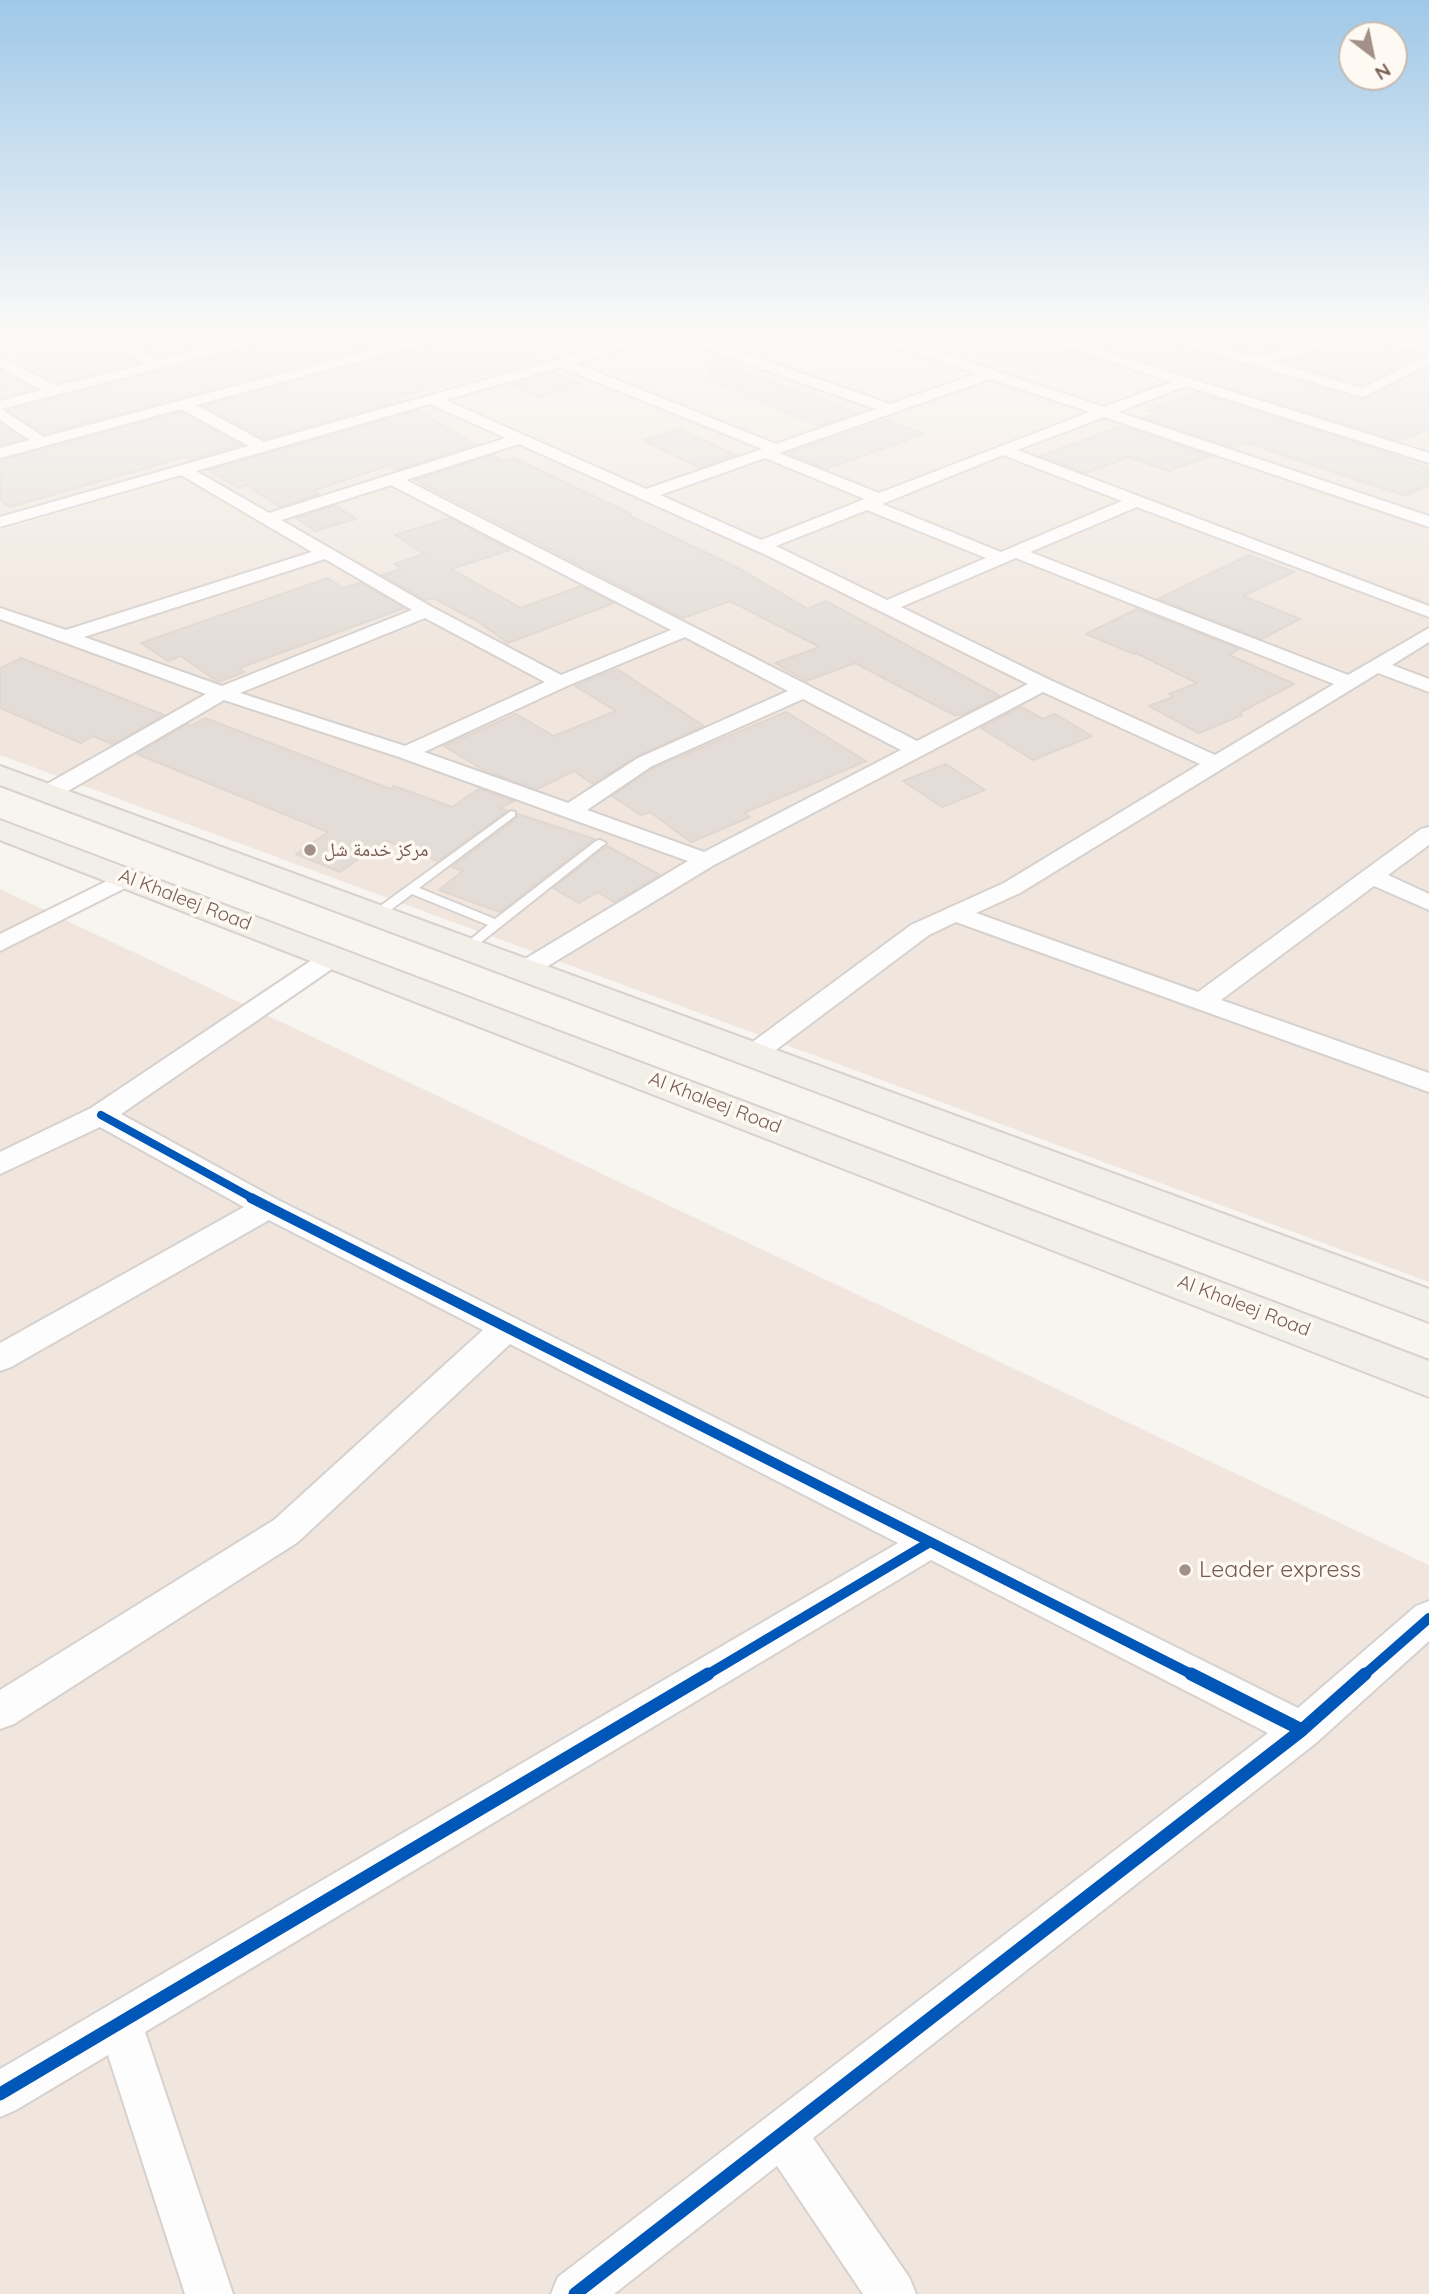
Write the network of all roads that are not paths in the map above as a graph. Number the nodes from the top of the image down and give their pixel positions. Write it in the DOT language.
graph roads {
  1 [pos="39,440"];
  2 [pos="49,440"];
  3 [pos="248,440"];
  4 [pos="285,440"];
  5 [pos="516,440"];
  6 [pos="526,440"];
  7 [pos="744,440"];
  8 [pos="801,440"];
  9 [pos="1030,440"];
  10 [pos="1197,440"];
  11 [pos="1204,440"];
  12 [pos="1370,440"];
  13 [pos="42,442"];
  14 [pos="1429,444"];
  15 [pos="261,447"];
  16 [pos="1003,450"];
  17 [pos="770,451"];
  18 [pos="0,453"];
  19 [pos="1412,453"];
  20 [pos="1429,458"];
  21 [pos="183,470"];
  22 [pos="394,480"];
  23 [pos="645,495"];
  24 [pos="1136,500"];
  25 [pos="873,501"];
  26 [pos="1429,513"];
  27 [pos="270,518"];
  28 [pos="0,522"];
  29 [pos="1429,522"];
  30 [pos="761,546"];
  31 [pos="327,553"];
  32 [pos="1008,555"];
  33 [pos="886,607"];
  34 [pos="426,611"];
  35 [pos="1429,612"];
  36 [pos="0,613"];
  37 [pos="687,631"];
  38 [pos="1429,634"];
  39 [pos="67,636"];
  40 [pos="1377,666"];
  41 [pos="560,682"];
  42 [pos="1350,683"];
  43 [pos="1043,684"];
  44 [pos="1429,686"];
  45 [pos="804,691"];
  46 [pos="222,692"];
  47 [pos="918,750"];
  48 [pos="406,753"];
  49 [pos="1217,764"];
  50 [pos="0,775"];
  51 [pos="48,793"];
  52 [pos="569,812"];
  53 [pos="511,814"];
  54 [pos="0,829"];
  55 [pos="1429,834"];
  56 [pos="600,843"];
  57 [pos="706,860"];
  58 [pos="1371,876"];
  59 [pos="127,878"];
  60 [pos="410,889"];
  61 [pos="1429,904"];
  62 [pos="955,914"];
  63 [pos="376,915"];
  64 [pos="497,924"];
  65 [pos="0,944"];
  66 [pos="466,948"];
  67 [pos="333,957"];
  68 [pos="524,970"];
  69 [pos="1201,1002"];
  70 [pos="752,1055"];
  71 [pos="1429,1083"];
  72 [pos="101,1115"];
  73 [pos="0,1164"];
  74 [pos="268,1207"];
  75 [pos="1429,1306"];
  76 [pos="506,1328"];
  77 [pos="0,1358"];
  78 [pos="1429,1379"];
  79 [pos="930,1542"];
  80 [pos="1429,1618"];
  81 [pos="0,1711"];
  82 [pos="1302,1730"];
  83 [pos="120,2023"];
  84 [pos="0,2094"];
  85 [pos="782,2133"];
  86 [pos="209,2294"];
  87 [pos="575,2294"];
  88 [pos="892,2294"];
  1 -- 13 [label="street"];
  2 -- 13 [label="street"];
  3 -- 15 [label="street"];
  4 -- 15 [label="street"];
  5 -- 22 [label="street"];
  6 -- 23 [label="street"];
  7 -- 17 [label="street"];
  8 -- 17 [label="street"];
  9 -- 16 [label="street"];
  10 -- 29 [label="street"];
  11 -- 26 [label="street"];
  12 -- 19 [label="street"];
  13 -- 18 [label="street"];
  14 -- 19 [label="street"];
  15 -- 21 [label="street"];
  16 -- 24 [label="street"];
  16 -- 25 [label="street"];
  17 -- 23 [label="street"];
  17 -- 25 [label="street"];
  19 -- 20 [label="street"];
  21 -- 27 [label="street"];
  21 -- 28 [label="street"];
  22 -- 27 [label="street"];
  22 -- 37 [label="street"];
  23 -- 30 [label="street"];
  24 -- 32 [label="street"];
  24 -- 35 [label="street"];
  25 -- 30 [label="street"];
  25 -- 32 [label="street"];
  27 -- 31 [label="street"];
  30 -- 33 [label="street"];
  31 -- 34 [label="street"];
  31 -- 39 [label="street"];
  32 -- 33 [label="street"];
  32 -- 42 [label="street"];
  33 -- 43 [label="street"];
  34 -- 41 [label="street"];
  34 -- 46 [label="street"];
  36 -- 39 [label="street"];
  37 -- 41 [label="street"];
  37 -- 45 [label="street"];
  38 -- 40 [label="street"];
  39 -- 46 [label="street"];
  40 -- 42 [label="street"];
  40 -- 44 [label="street"];
  41 -- 48 [label="street"];
  42 -- 49 [label="street"];
  43 -- 47 [label="street"];
  43 -- 49 [label="street"];
  45 -- 47 [label="street"];
  45 -- 52 [label="street"];
  46 -- 48 [label="street"];
  46 -- 51 [label="street"];
  47 -- 57 [label="street"];
  48 -- 52 [label="street"];
  49 -- 62 [label="street"];
  50 -- 51 [label="main road"];
  51 -- 63 [label="main road"];
  52 -- 57 [label="street"];
  53 -- 60 [label="lane"];
  54 -- 59 [label="main road, Al Khaleej Road"];
  55 -- 58 [label="street"];
  56 -- 64 [label="lane"];
  57 -- 68 [label="street"];
  58 -- 61 [label="street"];
  58 -- 69 [label="street"];
  59 -- 65 [label="street"];
  59 -- 67 [label="main road, Al Khaleej Road"];
  60 -- 63 [label="lane"];
  60 -- 64 [label="lane"];
  62 -- 69 [label="street"];
  62 -- 70 [label="street"];
  63 -- 66 [label="main road"];
  64 -- 66 [label="lane"];
  66 -- 68 [label="main road"];
  67 -- 72 [label="street"];
  67 -- 78 [label="main road, Al Khaleej Road"];
  68 -- 70 [label="main road"];
  69 -- 71 [label="street"];
  70 -- 75 [label="main road"];
  72 -- 73 [label="street"];
  72 -- 74 [label="street"];
  74 -- 76 [label="street"];
  74 -- 77 [label="street"];
  76 -- 79 [label="street"];
  76 -- 81 [label="street"];
  79 -- 82 [label="street"];
  79 -- 83 [label="street"];
  80 -- 82 [label="street"];
  82 -- 85 [label="street"];
  83 -- 84 [label="street"];
  83 -- 86 [label="street"];
  85 -- 87 [label="street"];
  85 -- 88 [label="street"];
}
